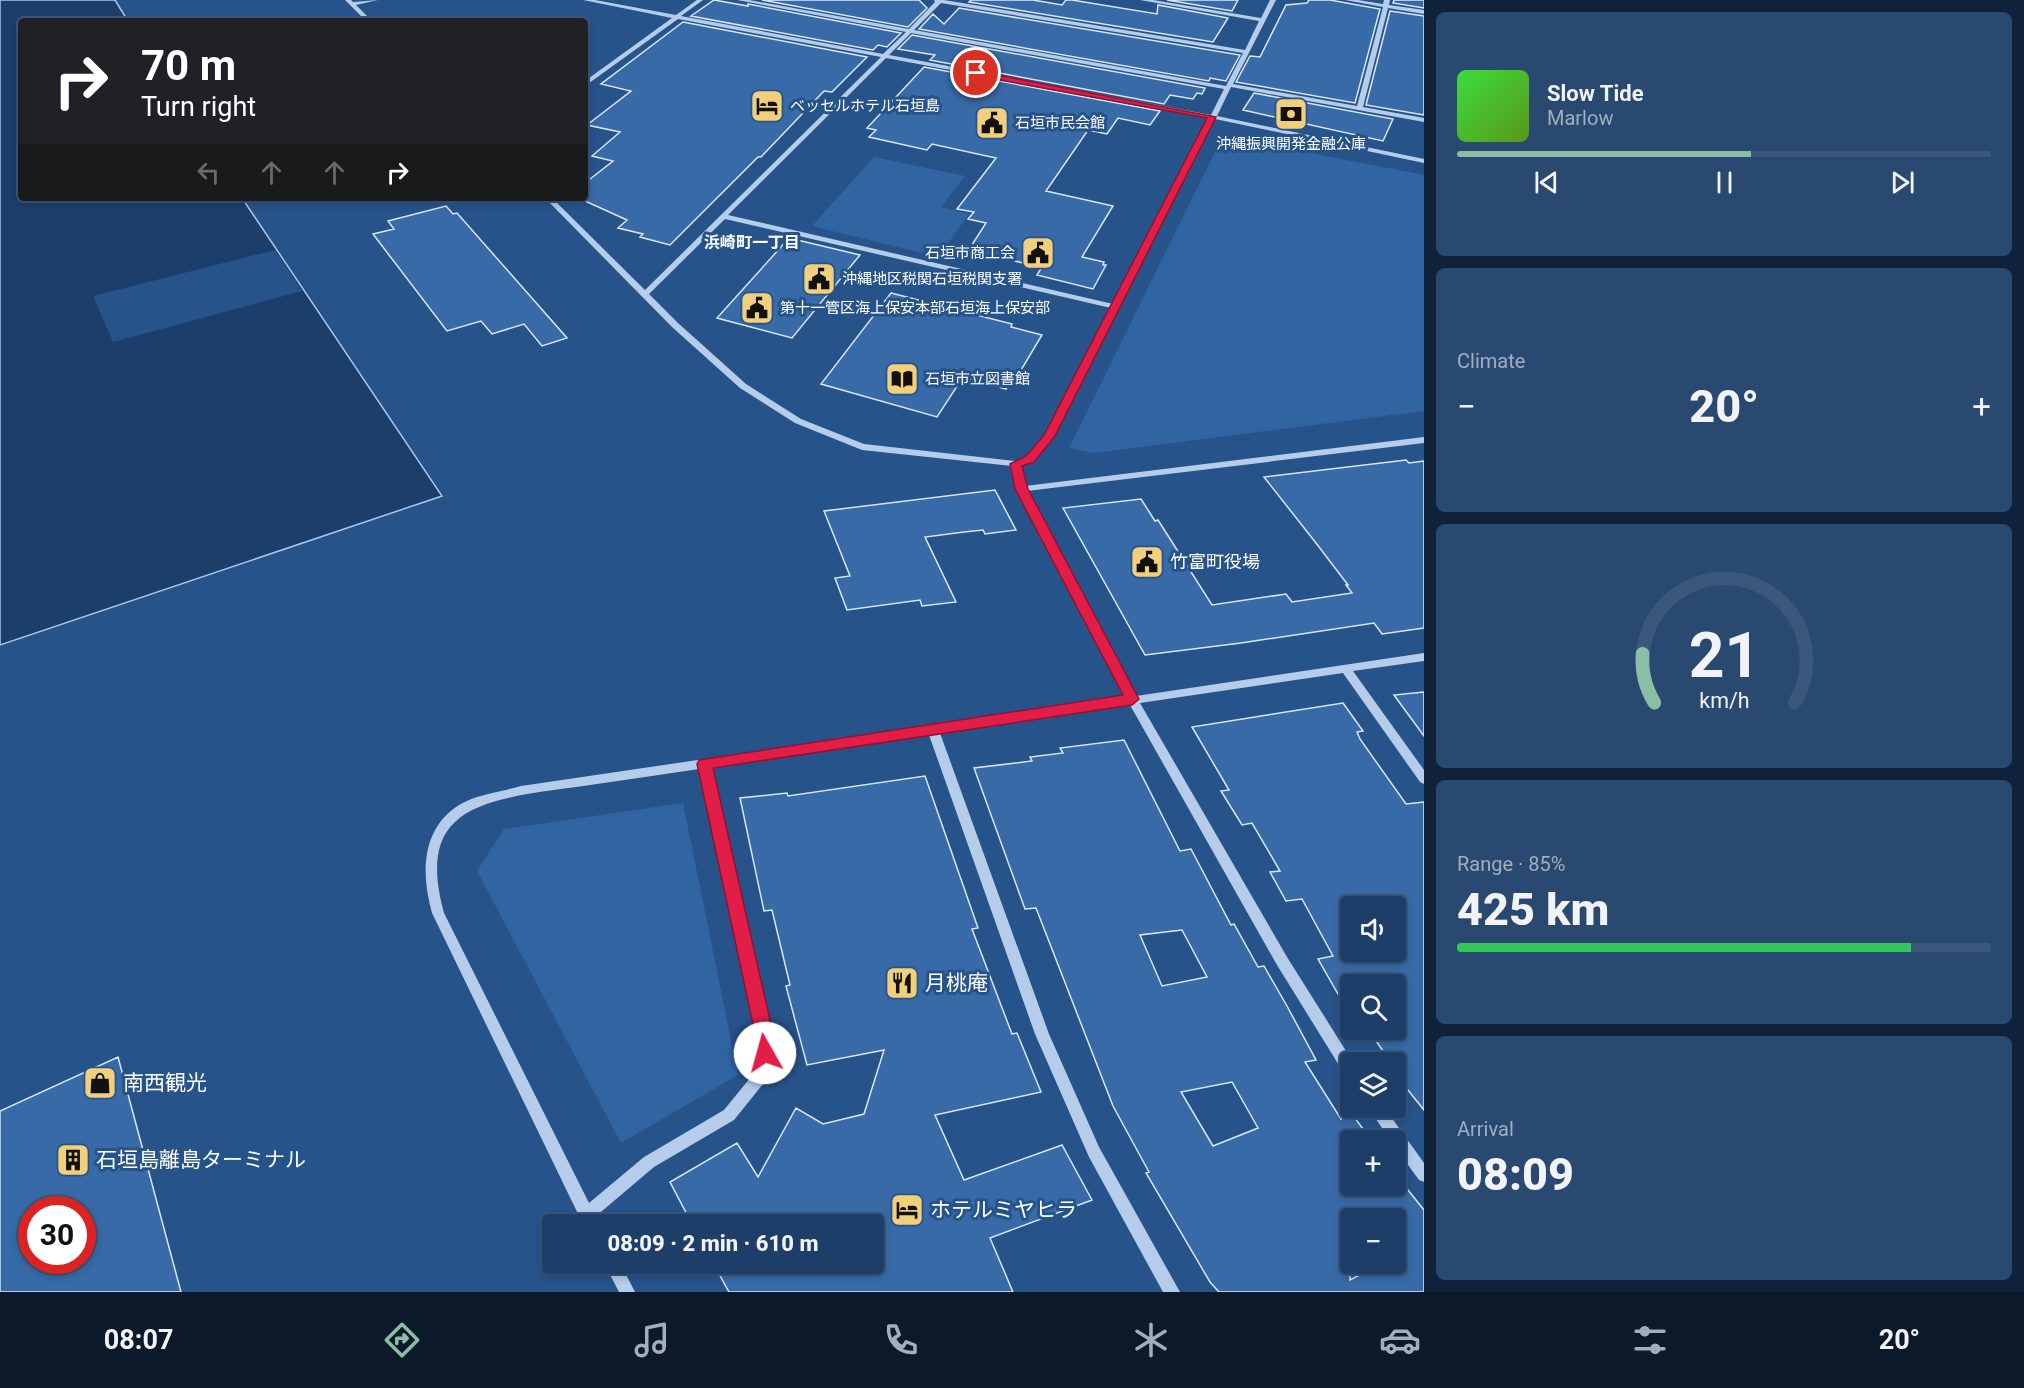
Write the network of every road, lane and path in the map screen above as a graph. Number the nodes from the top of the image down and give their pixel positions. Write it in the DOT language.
graph roads {
  1 [pos="375,0"];
  2 [pos="586,0"];
  3 [pos="700,0"];
  4 [pos="740,0"];
  5 [pos="938,0"];
  6 [pos="1143,0"];
  7 [pos="1273,0"];
  8 [pos="1348,0"];
  9 [pos="350,2"];
  10 [pos="1387,3"];
  11 [pos="1424,12"];
  12 [pos="679,16"];
  13 [pos="366,18"];
  14 [pos="1262,20"];
  15 [pos="910,31"];
  16 [pos="1247,52"];
  17 [pos="885,57"];
  18 [pos="588,82"];
  19 [pos="1228,86"];
  20 [pos="1360,108"];
  21 [pos="1212,117"];
  22 [pos="1424,120"];
  23 [pos="1424,161"];
  24 [pos="551,201"];
  25 [pos="722,216"];
  26 [pos="644,295"];
  27 [pos="1116,307"];
  28 [pos="1424,441"];
  29 [pos="1016,464"];
  30 [pos="1022,489"];
  31 [pos="1424,657"];
  32 [pos="1345,668"];
  33 [pos="1132,699"];
  34 [pos="933,730"];
  35 [pos="704,764"];
  36 [pos="1424,779"];
  37 [pos="1340,1054"];
  38 [pos="1383,1118"];
  39 [pos="1424,1175"];
  40 [pos="586,1214"];
  41 [pos="595,1214"];
  42 [pos="618,1274"];
  43 [pos="627,1292"];
  44 [pos="1172,1292"];
  1 -- 9 [label="street"];
  2 -- 12 [label="street"];
  3 -- 12 [label="street"];
  4 -- 15 [label="street"];
  5 -- 15 [label="street"];
  5 -- 16 [label="street"];
  6 -- 14 [label="street"];
  7 -- 14 [label="street"];
  8 -- 10 [label="street"];
  9 -- 13 [label="street"];
  10 -- 11 [label="street"];
  10 -- 20 [label="street"];
  12 -- 17 [label="street"];
  12 -- 18 [label="street"];
  14 -- 16 [label="street"];
  15 -- 17 [label="street"];
  15 -- 19 [label="street"];
  16 -- 19 [label="street"];
  17 -- 21 [label="street"];
  17 -- 25 [label="street"];
  19 -- 20 [label="street"];
  19 -- 21 [label="street"];
  20 -- 22 [label="street"];
  21 -- 23 [label="street"];
  21 -- 27 [label="street"];
  24 -- 26 [label="street"];
  25 -- 26 [label="street"];
  25 -- 27 [label="street"];
  26 -- 29 [label="street"];
  27 -- 29 [label="street"];
  28 -- 30 [label="street"];
  29 -- 30 [label="street"];
  30 -- 33 [label="street"];
  31 -- 32 [label="street"];
  32 -- 33 [label="street"];
  32 -- 36 [label="street"];
  33 -- 34 [label="street"];
  33 -- 37 [label="street"];
  34 -- 35 [label="street"];
  34 -- 44 [label="street"];
  35 -- 40 [label="street"];
  35 -- 41 [label="street"];
  38 -- 39 [label="street"];
  42 -- 43 [label="street"];
}
